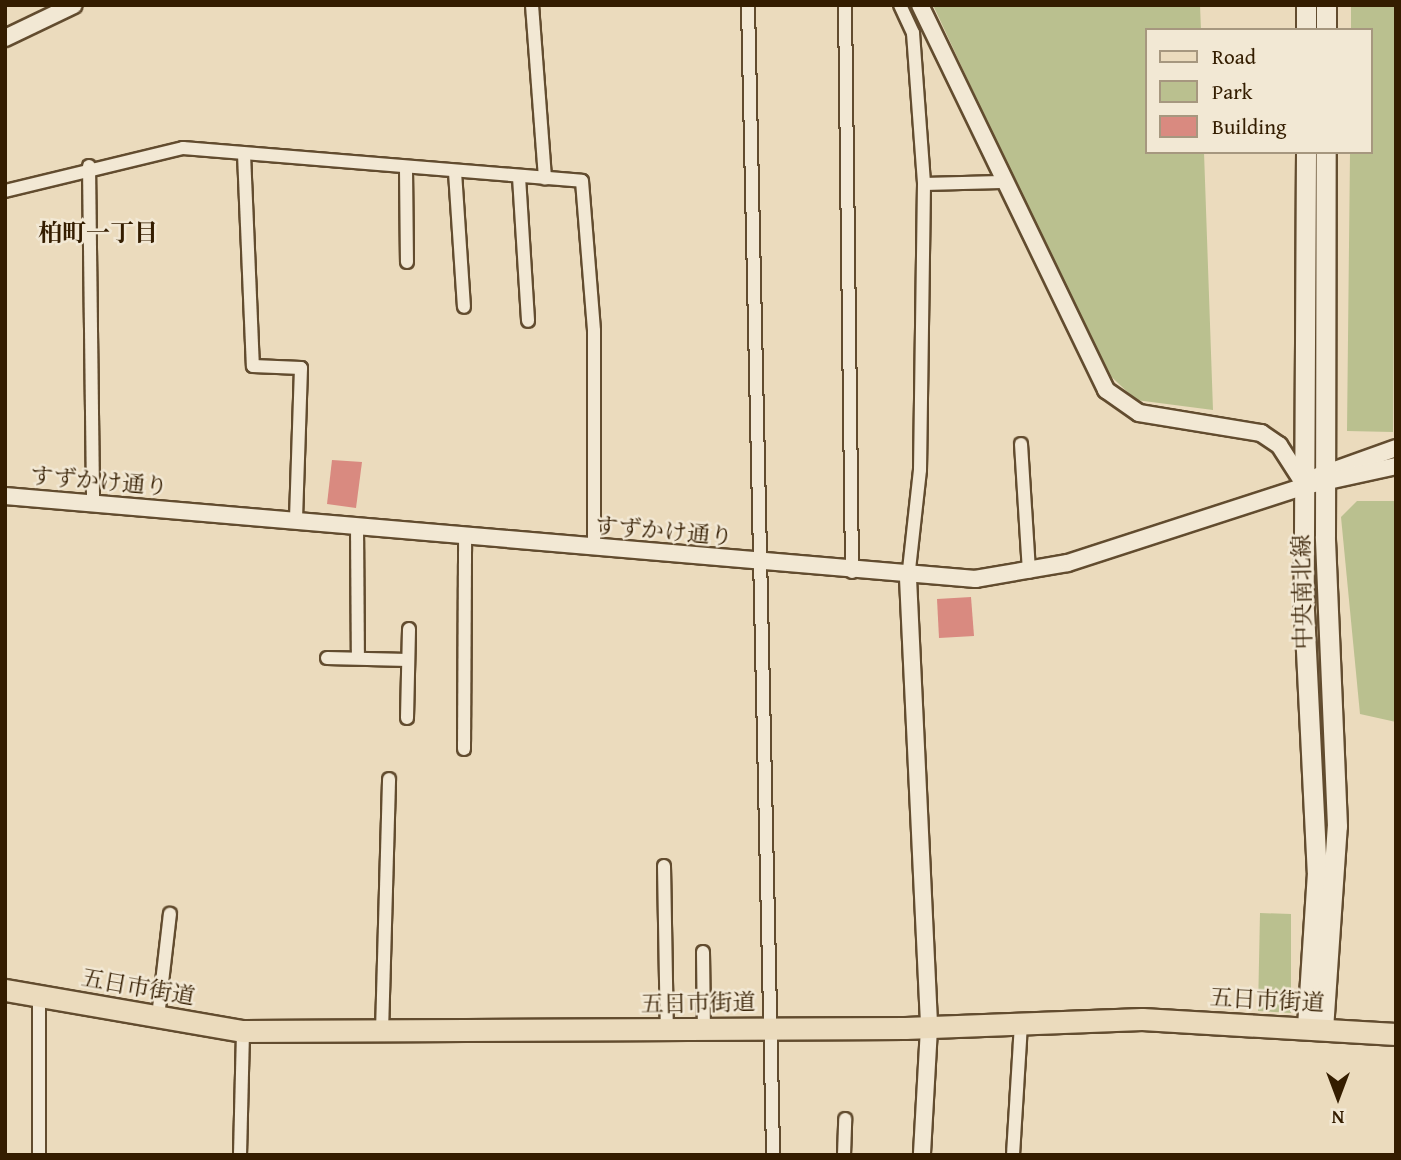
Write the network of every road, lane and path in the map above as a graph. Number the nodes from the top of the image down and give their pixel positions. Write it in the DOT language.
graph roads {
  1 [pos="74,5"];
  2 [pos="532,5"];
  3 [pos="748,5"];
  4 [pos="845,5"];
  5 [pos="900,5"];
  6 [pos="920,5"];
  7 [pos="1306,5"];
  8 [pos="1326,5"];
  9 [pos="1306,28"];
  10 [pos="1326,28"];
  11 [pos="5,38"];
  12 [pos="244,154"];
  13 [pos="1306,154"];
  14 [pos="1326,154"];
  15 [pos="89,166"];
  16 [pos="406,169"];
  17 [pos="455,172"];
  18 [pos="519,177"];
  19 [pos="545,179"];
  20 [pos="1001,182"];
  21 [pos="924,184"];
  22 [pos="5,191"];
  23 [pos="407,262"];
  24 [pos="464,307"];
  25 [pos="528,321"];
  26 [pos="1021,444"];
  27 [pos="1396,448"];
  28 [pos="1396,466"];
  29 [pos="1325,478"];
  30 [pos="1305,486"];
  31 [pos="5,496"];
  32 [pos="93,504"];
  33 [pos="296,522"];
  34 [pos="356,527"];
  35 [pos="465,536"];
  36 [pos="594,548"];
  37 [pos="757,563"];
  38 [pos="852,572"];
  39 [pos="1029,572"];
  40 [pos="908,578"];
  41 [pos="409,629"];
  42 [pos="327,658"];
  43 [pos="358,658"];
  44 [pos="408,660"];
  45 [pos="407,718"];
  46 [pos="464,748"];
  47 [pos="388,779"];
  48 [pos="664,866"];
  49 [pos="170,914"];
  50 [pos="703,952"];
  51 [pos="5,990"];
  52 [pos="39,996"];
  53 [pos="158,1017"];
  54 [pos="1020,1023"];
  55 [pos="772,1027"];
  56 [pos="929,1028"];
  57 [pos="1315,1028"];
  58 [pos="704,1029"];
  59 [pos="667,1030"];
  60 [pos="243,1031"];
  61 [pos="382,1032"];
  62 [pos="1396,1034"];
  63 [pos="845,1119"];
  64 [pos="39,1155"];
  65 [pos="240,1155"];
  66 [pos="773,1155"];
  67 [pos="844,1155"];
  68 [pos="922,1155"];
  69 [pos="1013,1155"];
  1 -- 11 [label="street"];
  2 -- 19 [label="street"];
  3 -- 37 [label="street"];
  4 -- 38 [label="street"];
  5 -- 21 [label="street"];
  6 -- 20 [label="street"];
  7 -- 9 [label="main road"];
  8 -- 10 [label="main road"];
  12 -- 15 [label="street"];
  12 -- 16 [label="street"];
  12 -- 33 [label="street"];
  13 -- 30 [label="main road, 中央南北線"];
  14 -- 29 [label="main road, 中央南北線"];
  15 -- 22 [label="street"];
  15 -- 32 [label="street"];
  16 -- 17 [label="street"];
  16 -- 23 [label="street"];
  17 -- 18 [label="street"];
  17 -- 24 [label="street"];
  18 -- 19 [label="street"];
  18 -- 25 [label="street"];
  19 -- 36 [label="street"];
  20 -- 21 [label="street"];
  20 -- 30 [label="street"];
  21 -- 40 [label="street"];
  26 -- 39 [label="street"];
  27 -- 29 [label="street"];
  28 -- 29 [label="street"];
  29 -- 30 [label="street"];
  29 -- 57 [label="main road, 中央南北線"];
  30 -- 39 [label="street, すずかけ通り"];
  30 -- 57 [label="main road, 中央南北線"];
  31 -- 32 [label="street, すずかけ通り"];
  32 -- 33 [label="street, すずかけ通り"];
  33 -- 34 [label="street, すずかけ通り"];
  34 -- 35 [label="street, すずかけ通り"];
  34 -- 43 [label="street"];
  35 -- 36 [label="street, すずかけ通り"];
  35 -- 46 [label="street"];
  36 -- 37 [label="street, すずかけ通り"];
  37 -- 38 [label="street, すずかけ通り"];
  37 -- 55 [label="street"];
  38 -- 40 [label="street, すずかけ通り"];
  39 -- 40 [label="street, すずかけ通り"];
  40 -- 56 [label="street"];
  41 -- 44 [label="street"];
  42 -- 43 [label="street"];
  43 -- 44 [label="street"];
  44 -- 45 [label="street"];
  47 -- 61 [label="street"];
  48 -- 59 [label="street"];
  49 -- 53 [label="street"];
  50 -- 58 [label="street"];
  51 -- 52 [label="main road, 五日市街道"];
  52 -- 53 [label="main road, 五日市街道"];
  52 -- 64 [label="street"];
  53 -- 60 [label="main road, 五日市街道"];
  54 -- 56 [label="main road, 五日市街道"];
  54 -- 57 [label="main road, 五日市街道"];
  54 -- 69 [label="street"];
  55 -- 56 [label="main road, 五日市街道"];
  55 -- 58 [label="main road, 五日市街道"];
  55 -- 66 [label="street"];
  56 -- 68 [label="street"];
  57 -- 62 [label="main road, 五日市街道"];
  58 -- 59 [label="main road, 五日市街道"];
  59 -- 61 [label="main road, 五日市街道"];
  60 -- 61 [label="main road, 五日市街道"];
  60 -- 65 [label="street"];
  63 -- 67 [label="street"];
}
